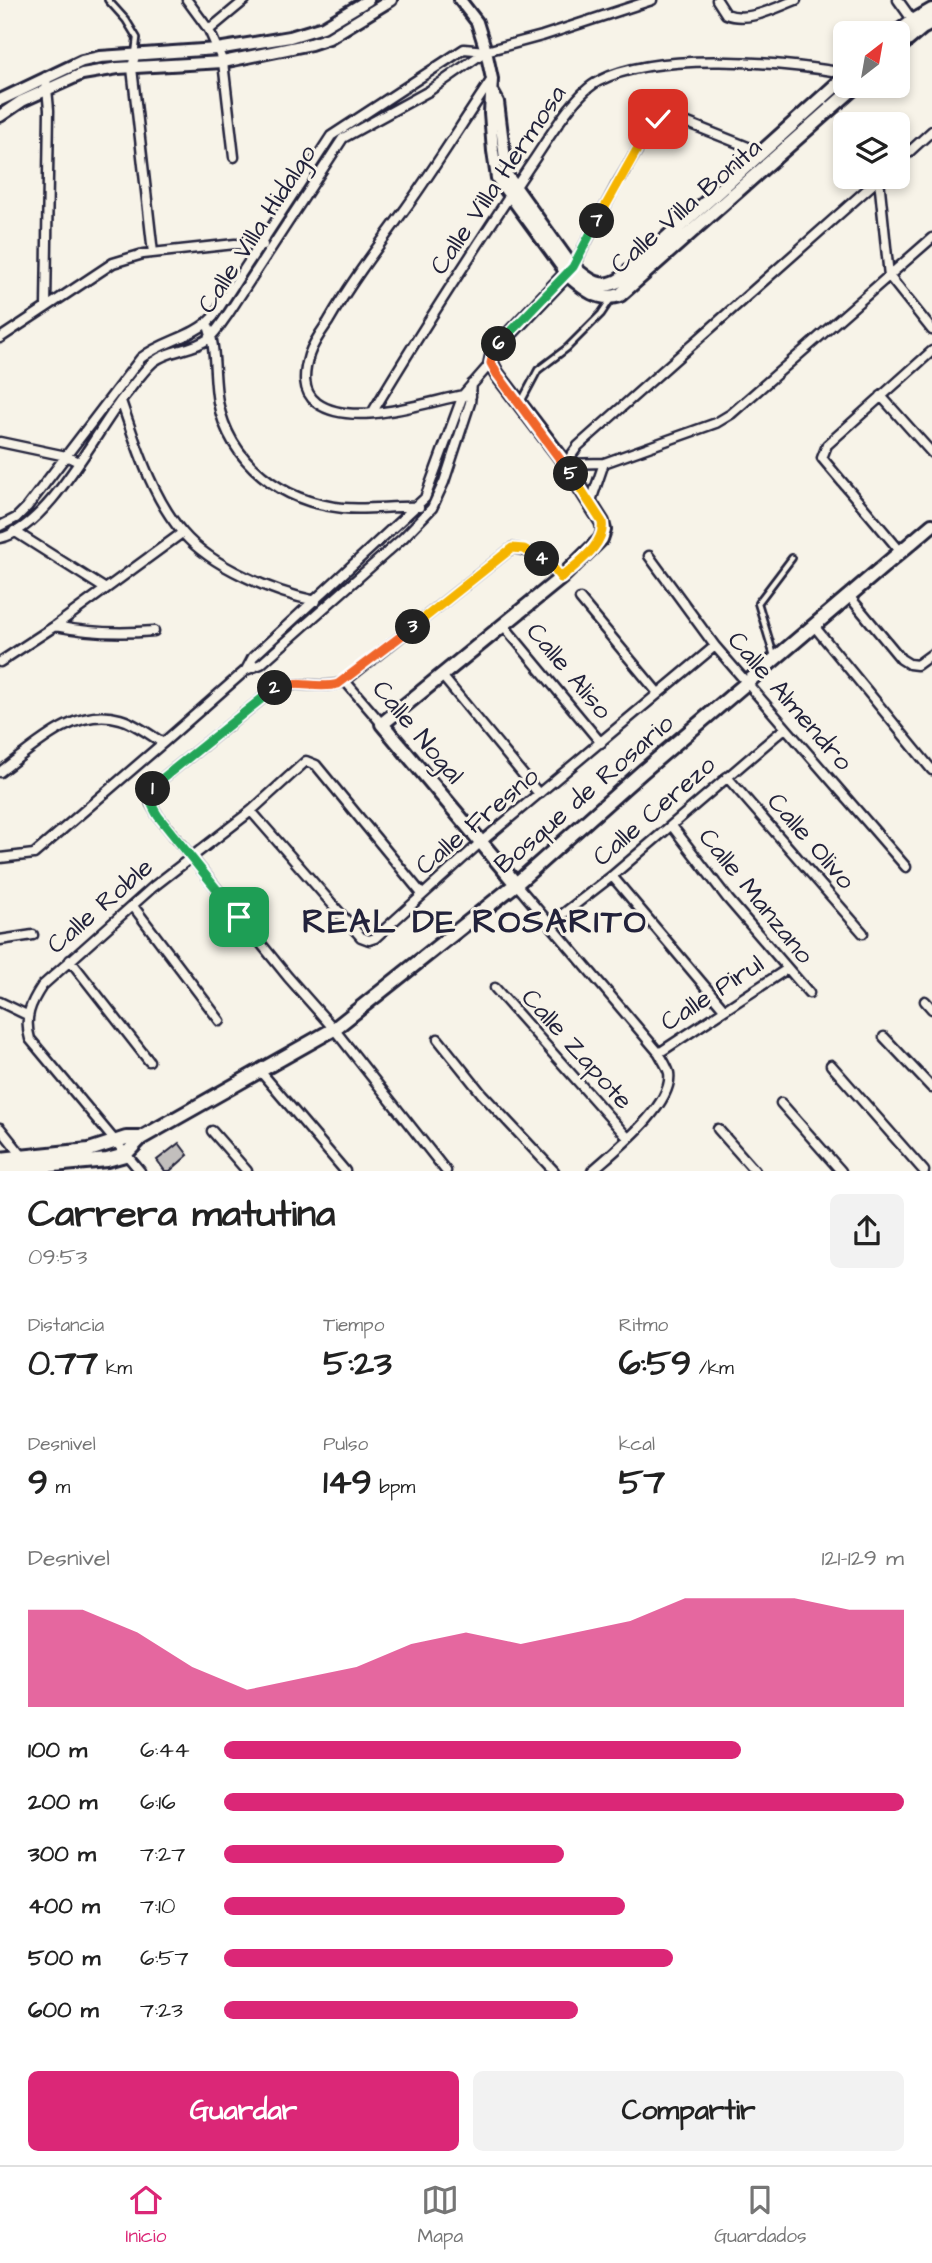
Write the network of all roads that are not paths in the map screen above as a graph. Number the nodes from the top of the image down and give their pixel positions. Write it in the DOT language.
graph roads {
  1 [pos="108,0"];
  2 [pos="187,0"];
  3 [pos="245,0"];
  4 [pos="368,0"];
  5 [pos="391,0"];
  6 [pos="460,0"];
  7 [pos="652,0"];
  8 [pos="717,0"];
  9 [pos="796,0"];
  10 [pos="898,0"];
  11 [pos="932,10"];
  12 [pos="913,20"];
  13 [pos="910,22"];
  14 [pos="932,23"];
  15 [pos="209,30"];
  16 [pos="910,38"];
  17 [pos="217,49"];
  18 [pos="486,51"];
  19 [pos="135,55"];
  20 [pos="223,62"];
  21 [pos="132,68"];
  22 [pos="833,72"];
  23 [pos="46,77"];
  24 [pos="492,79"];
  25 [pos="833,86"];
  26 [pos="48,89"];
  27 [pos="842,98"];
  28 [pos="0,100"];
  29 [pos="0,116"];
  30 [pos="932,131"];
  31 [pos="910,151"];
  32 [pos="763,153"];
  33 [pos="234,158"];
  34 [pos="868,189"];
  35 [pos="881,189"];
  36 [pos="512,192"];
  37 [pos="932,238"];
  38 [pos="261,244"];
  39 [pos="272,247"];
  40 [pos="153,253"];
  41 [pos="570,271"];
  42 [pos="889,276"];
  43 [pos="610,292"];
  44 [pos="46,307"];
  45 [pos="207,323"];
  46 [pos="932,330"];
  47 [pos="212,336"];
  48 [pos="0,338"];
  49 [pos="932,351"];
  50 [pos="491,363"];
  51 [pos="467,396"];
  52 [pos="881,397"];
  53 [pos="121,401"];
  54 [pos="520,404"];
  55 [pos="372,413"];
  56 [pos="0,442"];
  57 [pos="932,453"];
  58 [pos="66,456"];
  59 [pos="79,462"];
  60 [pos="604,463"];
  61 [pos="565,464"];
  62 [pos="590,504"];
  63 [pos="418,506"];
  64 [pos="432,508"];
  65 [pos="3,525"];
  66 [pos="932,526"];
  67 [pos="15,533"];
  68 [pos="182,533"];
  69 [pos="0,538"];
  70 [pos="901,552"];
  71 [pos="649,556"];
  72 [pos="792,558"];
  73 [pos="561,578"];
  74 [pos="104,588"];
  75 [pos="849,596"];
  76 [pos="580,599"];
  77 [pos="316,601"];
  78 [pos="55,626"];
  79 [pos="504,626"];
  80 [pos="814,626"];
  81 [pos="154,631"];
  82 [pos="715,646"];
  83 [pos="932,654"];
  84 [pos="775,659"];
  85 [pos="0,662"];
  86 [pos="246,670"];
  87 [pos="443,677"];
  88 [pos="345,681"];
  89 [pos="746,683"];
  90 [pos="657,693"];
  91 [pos="382,724"];
  92 [pos="785,728"];
  93 [pos="163,743"];
  94 [pos="601,743"];
  95 [pos="932,770"];
  96 [pos="0,771"];
  97 [pos="727,777"];
  98 [pos="539,794"];
  99 [pos="251,811"];
  100 [pos="672,826"];
  101 [pos="481,842"];
  102 [pos="190,856"];
  103 [pos="0,858"];
  104 [pos="906,867"];
  105 [pos="612,876"];
  106 [pos="516,884"];
  107 [pos="422,894"];
  108 [pos="133,906"];
  109 [pos="550,924"];
  110 [pos="863,933"];
  111 [pos="33,936"];
  112 [pos="0,940"];
  113 [pos="70,960"];
  114 [pos="787,970"];
  115 [pos="495,988"];
  116 [pos="809,993"];
  117 [pos="925,1001"];
  118 [pos="0,1002"];
  119 [pos="724,1009"];
  120 [pos="932,1009"];
  121 [pos="27,1015"];
  122 [pos="220,1021"];
  123 [pos="334,1029"];
  124 [pos="884,1037"];
  125 [pos="438,1039"];
  126 [pos="659,1052"];
  127 [pos="149,1061"];
  128 [pos="831,1065"];
  129 [pos="260,1070"];
  130 [pos="932,1088"];
  131 [pos="781,1103"];
  132 [pos="0,1128"];
  133 [pos="719,1129"];
  134 [pos="212,1131"];
  135 [pos="141,1138"];
  136 [pos="628,1138"];
  137 [pos="116,1141"];
  138 [pos="125,1154"];
  139 [pos="0,1159"];
  140 [pos="29,1165"];
  141 [pos="0,1170"];
  142 [pos="140,1171"];
  143 [pos="247,1171"];
  144 [pos="345,1171"];
  145 [pos="446,1171"];
  146 [pos="554,1171"];
  147 [pos="592,1171"];
  148 [pos="755,1171"];
  149 [pos="841,1171"];
  150 [pos="924,1171"];
  1 -- 19 [label="lane"];
  2 -- 15 [label="street"];
  3 -- 15 [label="street"];
  4 -- 17 [label="street"];
  5 -- 20 [label="street"];
  6 -- 18 [label="street, Calle Villa Bonita"];
  7 -- 18 [label="street, Calle Villa Hidalgo"];
  8 -- 9 [label="street"];
  10 -- 12 [label="street"];
  11 -- 12 [label="main road"];
  12 -- 13 [label="main road"];
  14 -- 16 [label="main road"];
  15 -- 17 [label="street"];
  17 -- 19 [label="street"];
  17 -- 20 [label="street"];
  18 -- 24 [label="street, Calle Villa Bonita"];
  18 -- 38 [label="street, Calle Villa Hidalgo"];
  18 -- 39 [label="street, Calle Villa Hidalgo"];
  19 -- 21 [label="street"];
  19 -- 23 [label="street"];
  20 -- 21 [label="street"];
  20 -- 33 [label="street"];
  21 -- 26 [label="street"];
  21 -- 40 [label="street"];
  22 -- 36 [label="street, Calle Villa Hermosa"];
  23 -- 26 [label="street"];
  23 -- 28 [label="street"];
  24 -- 36 [label="street, Calle Villa Bonita"];
  24 -- 55 [label="street"];
  25 -- 32 [label="main road, Calle Villa Bonita"];
  26 -- 29 [label="street"];
  26 -- 44 [label="street"];
  27 -- 43 [label="main road, Calle Villa Bonita"];
  30 -- 31 [label="street"];
  32 -- 41 [label="street"];
  32 -- 43 [label="main road, Calle Villa Bonita"];
  34 -- 61 [label="street"];
  35 -- 42 [label="street"];
  36 -- 41 [label="street, Calle Villa Bonita"];
  36 -- 55 [label="street, Calle Villa Hermosa"];
  37 -- 42 [label="street"];
  38 -- 39 [label="street"];
  38 -- 40 [label="street"];
  38 -- 45 [label="street, Calle Villa Hidalgo"];
  39 -- 47 [label="street, Calle Villa Hidalgo"];
  40 -- 44 [label="street"];
  41 -- 43 [label="main road, Calle Villa Bonita"];
  41 -- 50 [label="main road"];
  42 -- 46 [label="street"];
  42 -- 60 [label="street"];
  43 -- 54 [label="lane"];
  44 -- 48 [label="street"];
  45 -- 47 [label="street"];
  45 -- 58 [label="street, Calle Villa Hidalgo"];
  47 -- 53 [label="street, Calle Villa Hidalgo"];
  47 -- 63 [label="street"];
  49 -- 52 [label="street"];
  50 -- 51 [label="street"];
  50 -- 54 [label="main road"];
  51 -- 55 [label="street"];
  51 -- 63 [label="street"];
  51 -- 64 [label="street"];
  52 -- 57 [label="street"];
  52 -- 70 [label="street"];
  53 -- 59 [label="street, Calle Villa Hidalgo"];
  53 -- 68 [label="street"];
  54 -- 61 [label="main road"];
  56 -- 58 [label="street"];
  58 -- 59 [label="street"];
  58 -- 65 [label="street, Calle Villa Hidalgo"];
  59 -- 67 [label="street, Calle Villa Hidalgo"];
  60 -- 61 [label="street"];
  60 -- 62 [label="street"];
  61 -- 62 [label="main road"];
  62 -- 73 [label="main road"];
  63 -- 64 [label="street"];
  63 -- 77 [label="street"];
  64 -- 86 [label="street"];
  65 -- 67 [label="street"];
  66 -- 70 [label="main road, Bosque de Rosario"];
  67 -- 69 [label="street, Calle Villa Hidalgo"];
  67 -- 74 [label="street"];
  68 -- 74 [label="street"];
  68 -- 77 [label="street"];
  70 -- 75 [label="main road, Bosque de Rosario"];
  71 -- 82 [label="street, Calle Almendro"];
  72 -- 84 [label="lane"];
  73 -- 79 [label="main road"];
  73 -- 88 [label="street"];
  74 -- 78 [label="street"];
  75 -- 80 [label="main road, Bosque de Rosario"];
  75 -- 83 [label="street"];
  76 -- 90 [label="street"];
  77 -- 86 [label="street"];
  78 -- 81 [label="street"];
  78 -- 85 [label="street"];
  79 -- 87 [label="main road"];
  79 -- 94 [label="street, Calle Aliso"];
  80 -- 84 [label="main road, Bosque de Rosario"];
  80 -- 95 [label="street"];
  82 -- 89 [label="street, Calle Almendro"];
  82 -- 90 [label="street, Calle Fresno"];
  84 -- 89 [label="main road, Bosque de Rosario"];
  86 -- 93 [label="street"];
  87 -- 91 [label="main road"];
  87 -- 98 [label="street"];
  88 -- 91 [label="street, Calle Nogal"];
  88 -- 102 [label="street, Calle Nogal"];
  89 -- 92 [label="street, Calle Almendro"];
  89 -- 106 [label="main road, Bosque de Rosario"];
  90 -- 94 [label="street, Calle Fresno"];
  91 -- 101 [label="main road, Calle Nogal"];
  92 -- 97 [label="street, Calle Cerezo"];
  92 -- 104 [label="street, Calle Almendro"];
  93 -- 96 [label="street"];
  93 -- 103 [label="street"];
  94 -- 98 [label="street, Calle Fresno"];
  97 -- 100 [label="street, Calle Cerezo"];
  97 -- 110 [label="street, Calle Olivo"];
  98 -- 101 [label="street, Calle Fresno"];
  99 -- 102 [label="street, Calle Roble"];
  99 -- 107 [label="street, Calle Fresno"];
  99 -- 107 [label="street, Calle Roble"];
  100 -- 105 [label="street, Calle Cerezo"];
  100 -- 114 [label="street, Calle Manzano"];
  101 -- 106 [label="main road, Calle Nogal"];
  101 -- 107 [label="street, Calle Fresno"];
  102 -- 108 [label="street, Calle Roble"];
  102 -- 123 [label="street, Calle Nogal"];
  105 -- 109 [label="street, Calle Cerezo"];
  105 -- 119 [label="street"];
  106 -- 109 [label="street, Calle Nogal"];
  106 -- 123 [label="main road, Bosque de Rosario"];
  108 -- 113 [label="street, Calle Roble"];
  108 -- 122 [label="street"];
  109 -- 126 [label="street, Calle Nogal"];
  111 -- 112 [label="street"];
  113 -- 121 [label="street, Calle Roble"];
  113 -- 127 [label="street"];
  114 -- 116 [label="street, Calle Manzano"];
  114 -- 119 [label="street, Calle Pirul"];
  115 -- 136 [label="street, Calle Zapote"];
  117 -- 120 [label="street"];
  118 -- 121 [label="street"];
  119 -- 126 [label="street, Calle Pirul"];
  121 -- 137 [label="street"];
  123 -- 129 [label="main road, Bosque de Rosario"];
  123 -- 145 [label="street, Calle Nogal"];
  124 -- 130 [label="street"];
  125 -- 146 [label="street"];
  126 -- 136 [label="street, Calle Nogal"];
  128 -- 150 [label="street"];
  129 -- 135 [label="main road, Bosque de Rosario"];
  129 -- 144 [label="street"];
  131 -- 149 [label="street"];
  132 -- 140 [label="street"];
  133 -- 148 [label="street"];
  134 -- 143 [label="street"];
  135 -- 137 [label="main road"];
  135 -- 138 [label="main road"];
  136 -- 147 [label="street, Calle Nogal"];
  137 -- 138 [label="street"];
  137 -- 140 [label="main road"];
  138 -- 140 [label="main road"];
  138 -- 142 [label="street"];
  139 -- 140 [label="main road"];
  140 -- 141 [label="main road"];
}
